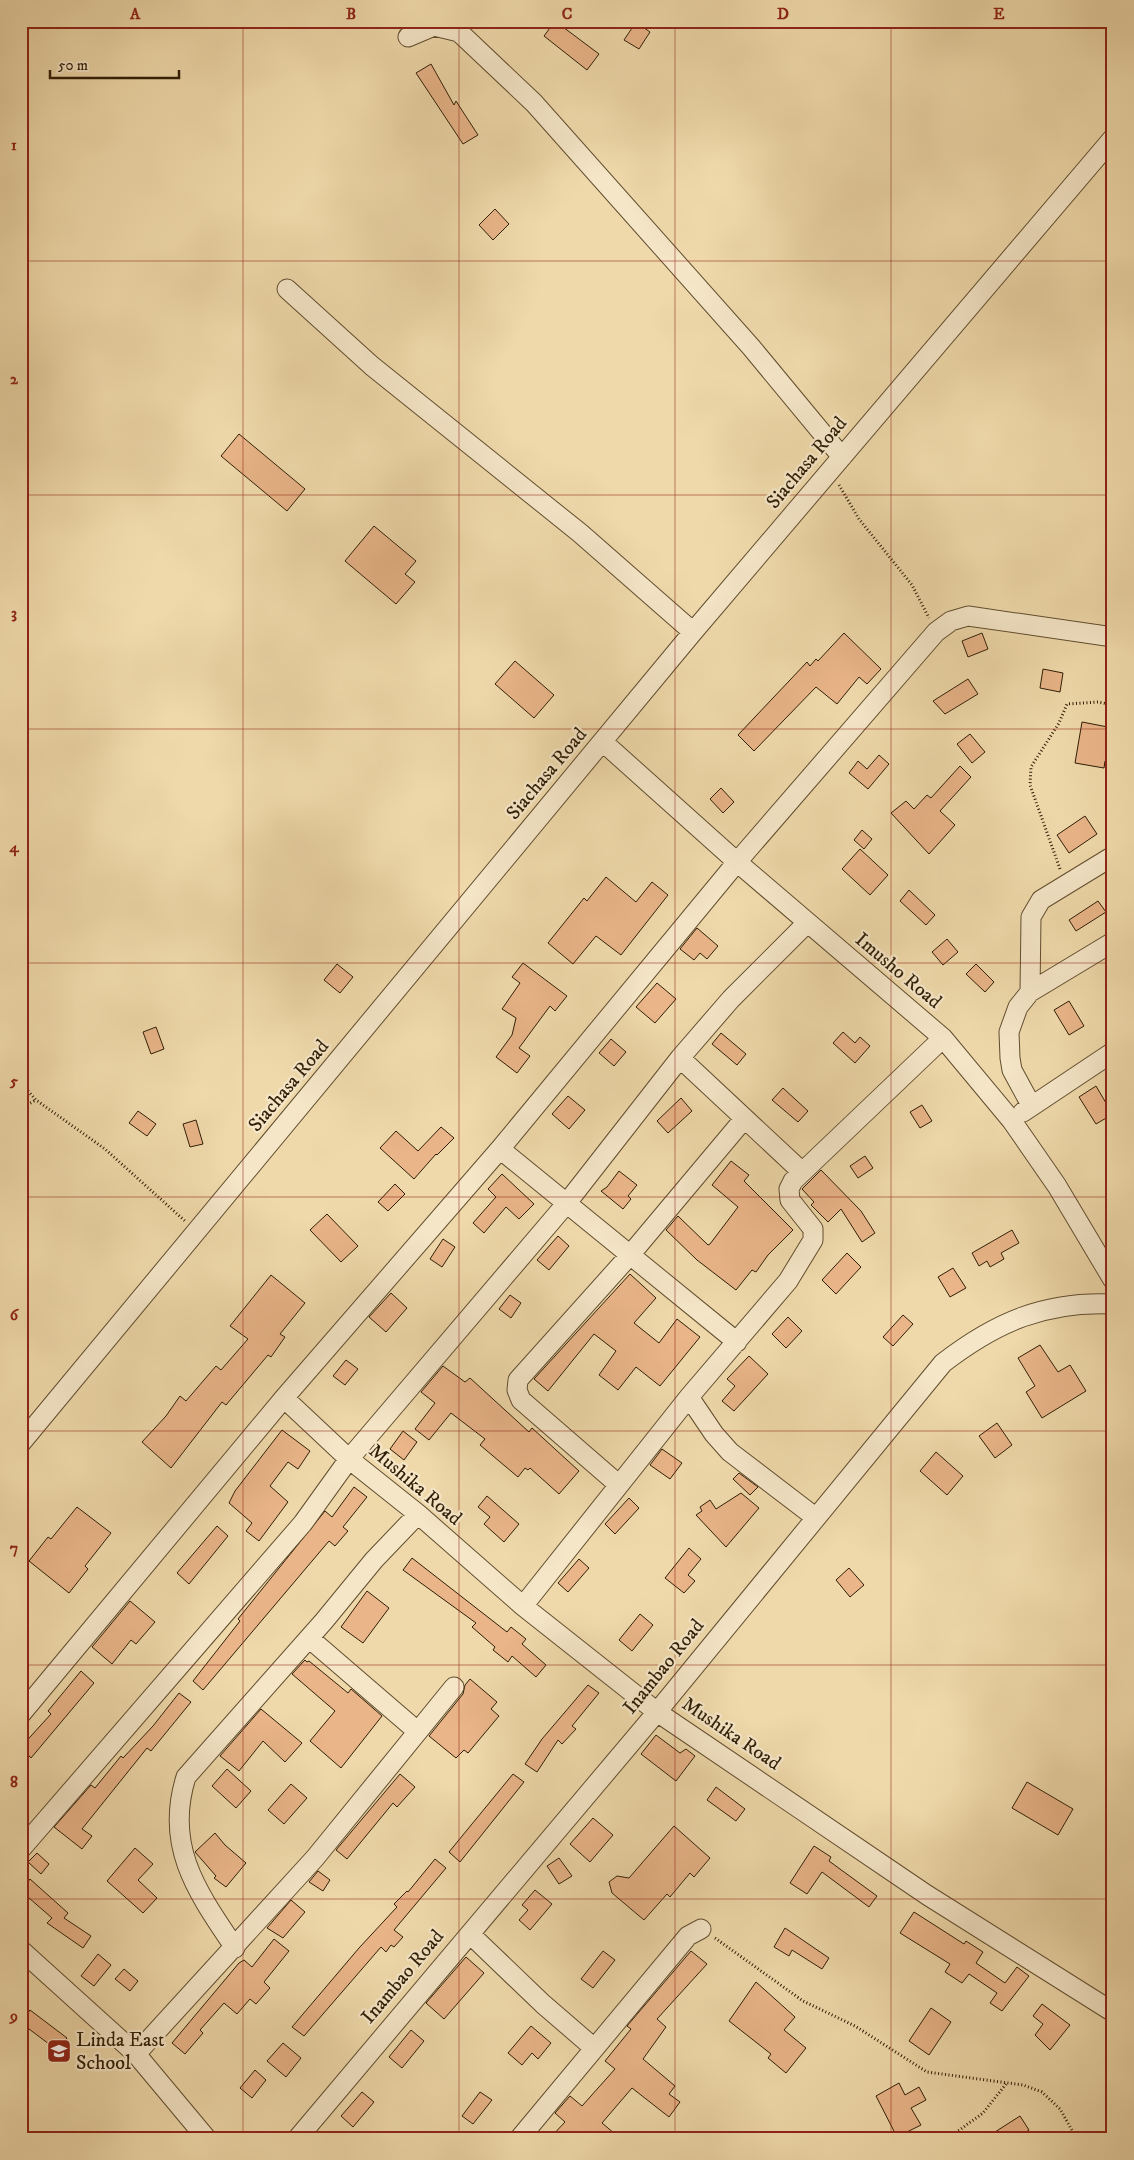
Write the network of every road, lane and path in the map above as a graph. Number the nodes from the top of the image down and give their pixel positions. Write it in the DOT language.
graph roads {
  1 [pos="408,37"];
  2 [pos="1113,138"];
  3 [pos="287,289"];
  4 [pos="836,464"];
  5 [pos="693,632"];
  6 [pos="936,632"];
  7 [pos="1113,636"];
  8 [pos="1113,705"];
  9 [pos="603,742"];
  10 [pos="1113,856"];
  11 [pos="737,862"];
  12 [pos="1066,884"];
  13 [pos="807,923"];
  14 [pos="1113,942"];
  15 [pos="1030,992"];
  16 [pos="943,1038"];
  17 [pos="1113,1052"];
  18 [pos="680,1058"];
  19 [pos="21,1083"];
  20 [pos="36,1100"];
  21 [pos="1031,1105"];
  22 [pos="21,1108"];
  23 [pos="744,1119"];
  24 [pos="1012,1121"];
  25 [pos="500,1149"];
  26 [pos="801,1171"];
  27 [pos="566,1204"];
  28 [pos="197,1231"];
  29 [pos="630,1255"];
  30 [pos="1106,1256"];
  31 [pos="1113,1280"];
  32 [pos="1113,1304"];
  33 [pos="737,1342"];
  34 [pos="689,1397"];
  35 [pos="284,1398"];
  36 [pos="21,1443"];
  37 [pos="349,1459"];
  38 [pos="619,1485"];
  39 [pos="418,1514"];
  40 [pos="815,1517"];
  41 [pos="523,1606"];
  42 [pos="309,1638"];
  43 [pos="454,1687"];
  44 [pos="657,1712"];
  45 [pos="21,1714"];
  46 [pos="417,1731"];
  47 [pos="21,1849"];
  48 [pos="701,1929"];
  49 [pos="470,1934"];
  50 [pos="235,1948"];
  51 [pos="21,1950"];
  52 [pos="1113,2012"];
  53 [pos="594,2048"];
  54 [pos="136,2054"];
  55 [pos="1006,2084"];
  56 [pos="207,2139"];
  57 [pos="297,2139"];
  58 [pos="518,2139"];
  59 [pos="947,2139"];
  60 [pos="1077,2139"];
  1 -- 4 [label="street"];
  2 -- 4 [label="street, Siachasa Road"];
  3 -- 5 [label="street"];
  4 -- 5 [label="street, Siachasa Road"];
  4 -- 6 [label="path"];
  5 -- 9 [label="street, Siachasa Road"];
  6 -- 7 [label="street"];
  6 -- 11 [label="street"];
  8 -- 12 [label="path"];
  9 -- 11 [label="street, Imusho Road"];
  9 -- 28 [label="street, Siachasa Road"];
  10 -- 12 [label="street"];
  11 -- 13 [label="street, Imusho Road"];
  11 -- 25 [label="street"];
  12 -- 15 [label="street"];
  13 -- 16 [label="street, Imusho Road"];
  13 -- 18 [label="street"];
  14 -- 15 [label="street"];
  15 -- 21 [label="street"];
  16 -- 24 [label="street, Imusho Road"];
  16 -- 26 [label="street"];
  17 -- 21 [label="street"];
  18 -- 23 [label="street"];
  18 -- 27 [label="street"];
  19 -- 20 [label="path"];
  20 -- 22 [label="path"];
  20 -- 28 [label="path"];
  21 -- 24 [label="street"];
  23 -- 26 [label="street"];
  23 -- 29 [label="street"];
  24 -- 30 [label="street, Imusho Road"];
  25 -- 27 [label="street"];
  25 -- 35 [label="street"];
  26 -- 33 [label="street"];
  27 -- 29 [label="street"];
  27 -- 37 [label="street"];
  28 -- 36 [label="street, Siachasa Road"];
  29 -- 33 [label="street"];
  29 -- 38 [label="street"];
  30 -- 31 [label="street, Imusho Road"];
  32 -- 40 [label="street, Inambao Road"];
  33 -- 34 [label="street"];
  34 -- 38 [label="street"];
  34 -- 40 [label="street"];
  35 -- 37 [label="street, Mushika Road"];
  35 -- 45 [label="street"];
  37 -- 39 [label="street, Mushika Road"];
  37 -- 47 [label="street"];
  38 -- 41 [label="street"];
  39 -- 41 [label="street, Mushika Road"];
  39 -- 42 [label="street"];
  40 -- 44 [label="street, Inambao Road"];
  41 -- 44 [label="street, Mushika Road"];
  42 -- 46 [label="street"];
  42 -- 50 [label="street"];
  43 -- 46 [label="street"];
  44 -- 49 [label="street, Inambao Road"];
  44 -- 52 [label="street, Mushika Road"];
  46 -- 50 [label="street"];
  48 -- 53 [label="street"];
  48 -- 55 [label="path"];
  49 -- 53 [label="street"];
  49 -- 57 [label="street, Inambao Road"];
  50 -- 54 [label="street"];
  51 -- 54 [label="street"];
  53 -- 58 [label="street"];
  54 -- 56 [label="street"];
  55 -- 59 [label="path"];
  55 -- 60 [label="path"];
}
